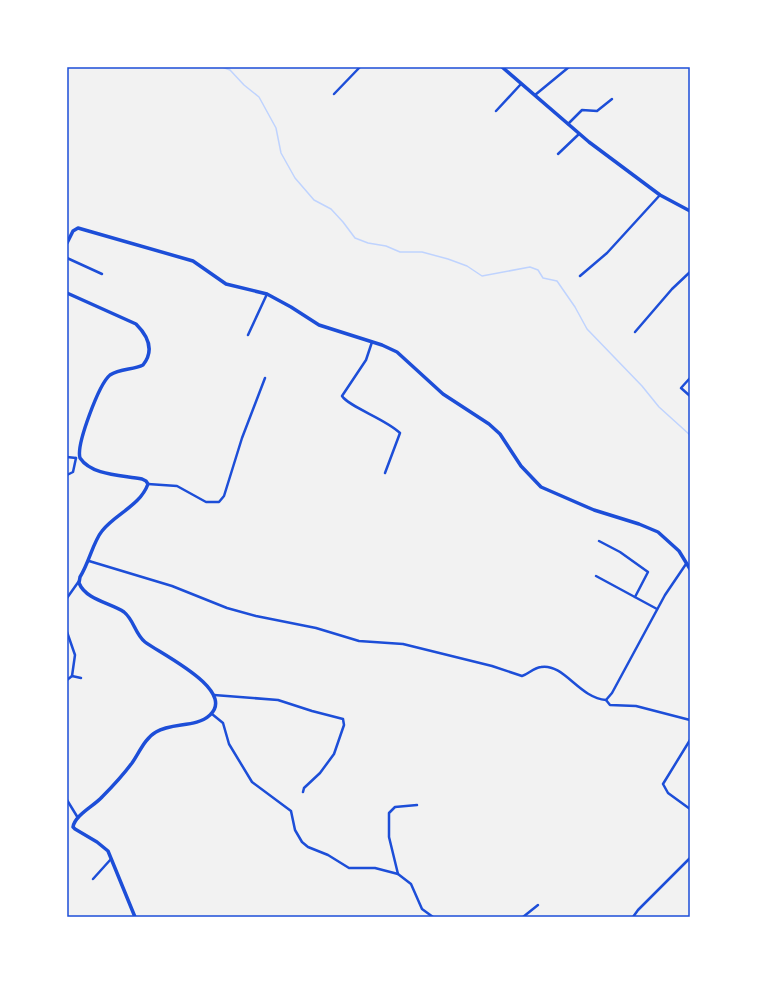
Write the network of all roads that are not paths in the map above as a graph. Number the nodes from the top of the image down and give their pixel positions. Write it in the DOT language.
graph roads {
  1 [pos="360,67"];
  2 [pos="502,67"];
  3 [pos="569,67"];
  4 [pos="521,84"];
  5 [pos="334,94"];
  6 [pos="534,96"];
  7 [pos="612,99"];
  8 [pos="496,111"];
  9 [pos="567,124"];
  10 [pos="579,134"];
  11 [pos="558,154"];
  12 [pos="660,195"];
  13 [pos="690,211"];
  14 [pos="67,242"];
  15 [pos="67,258"];
  16 [pos="690,272"];
  17 [pos="102,274"];
  18 [pos="580,276"];
  19 [pos="67,293"];
  20 [pos="266,294"];
  21 [pos="635,332"];
  22 [pos="248,335"];
  23 [pos="372,342"];
  24 [pos="265,378"];
  25 [pos="690,378"];
  26 [pos="690,396"];
  27 [pos="67,457"];
  28 [pos="78,458"];
  29 [pos="385,473"];
  30 [pos="67,475"];
  31 [pos="148,484"];
  32 [pos="599,541"];
  33 [pos="89,561"];
  34 [pos="687,563"];
  35 [pos="690,569"];
  36 [pos="596,576"];
  37 [pos="79,581"];
  38 [pos="635,597"];
  39 [pos="67,598"];
  40 [pos="657,609"];
  41 [pos="67,632"];
  42 [pos="72,676"];
  43 [pos="81,678"];
  44 [pos="67,680"];
  45 [pos="214,695"];
  46 [pos="606,700"];
  47 [pos="212,714"];
  48 [pos="690,720"];
  49 [pos="690,740"];
  50 [pos="302,792"];
  51 [pos="67,800"];
  52 [pos="417,805"];
  53 [pos="690,808"];
  54 [pos="78,818"];
  55 [pos="112,857"];
  56 [pos="690,858"];
  57 [pos="398,874"];
  58 [pos="93,879"];
  59 [pos="538,905"];
  60 [pos="135,917"];
  61 [pos="433,917"];
  62 [pos="523,917"];
  63 [pos="634,917"];
  1 -- 5 [label="street"];
  2 -- 4 [label="street"];
  3 -- 6 [label="street"];
  4 -- 6 [label="street"];
  4 -- 8 [label="street"];
  6 -- 9 [label="street"];
  7 -- 9 [label="street"];
  9 -- 10 [label="street"];
  10 -- 11 [label="street"];
  10 -- 12 [label="street"];
  12 -- 13 [label="street"];
  12 -- 18 [label="street"];
  14 -- 20 [label="street"];
  15 -- 17 [label="street"];
  16 -- 21 [label="street"];
  19 -- 28 [label="street"];
  20 -- 22 [label="street"];
  20 -- 23 [label="street"];
  23 -- 29 [label="street"];
  23 -- 34 [label="street"];
  24 -- 31 [label="street"];
  25 -- 26 [label="street"];
  27 -- 28 [label="street"];
  28 -- 30 [label="street"];
  28 -- 31 [label="street"];
  31 -- 33 [label="street"];
  32 -- 38 [label="street"];
  33 -- 37 [label="street"];
  33 -- 46 [label="street"];
  34 -- 35 [label="street"];
  34 -- 40 [label="street"];
  36 -- 38 [label="street"];
  37 -- 39 [label="street"];
  37 -- 45 [label="street"];
  38 -- 40 [label="street"];
  40 -- 46 [label="street"];
  41 -- 42 [label="street"];
  42 -- 43 [label="street"];
  42 -- 44 [label="street"];
  45 -- 47 [label="street"];
  45 -- 50 [label="street"];
  46 -- 48 [label="street"];
  47 -- 54 [label="street"];
  47 -- 57 [label="street"];
  49 -- 53 [label="street"];
  51 -- 54 [label="street"];
  52 -- 57 [label="street"];
  54 -- 55 [label="street"];
  55 -- 58 [label="street"];
  55 -- 60 [label="street"];
  56 -- 63 [label="street"];
  57 -- 61 [label="street"];
  59 -- 62 [label="street"];
}
